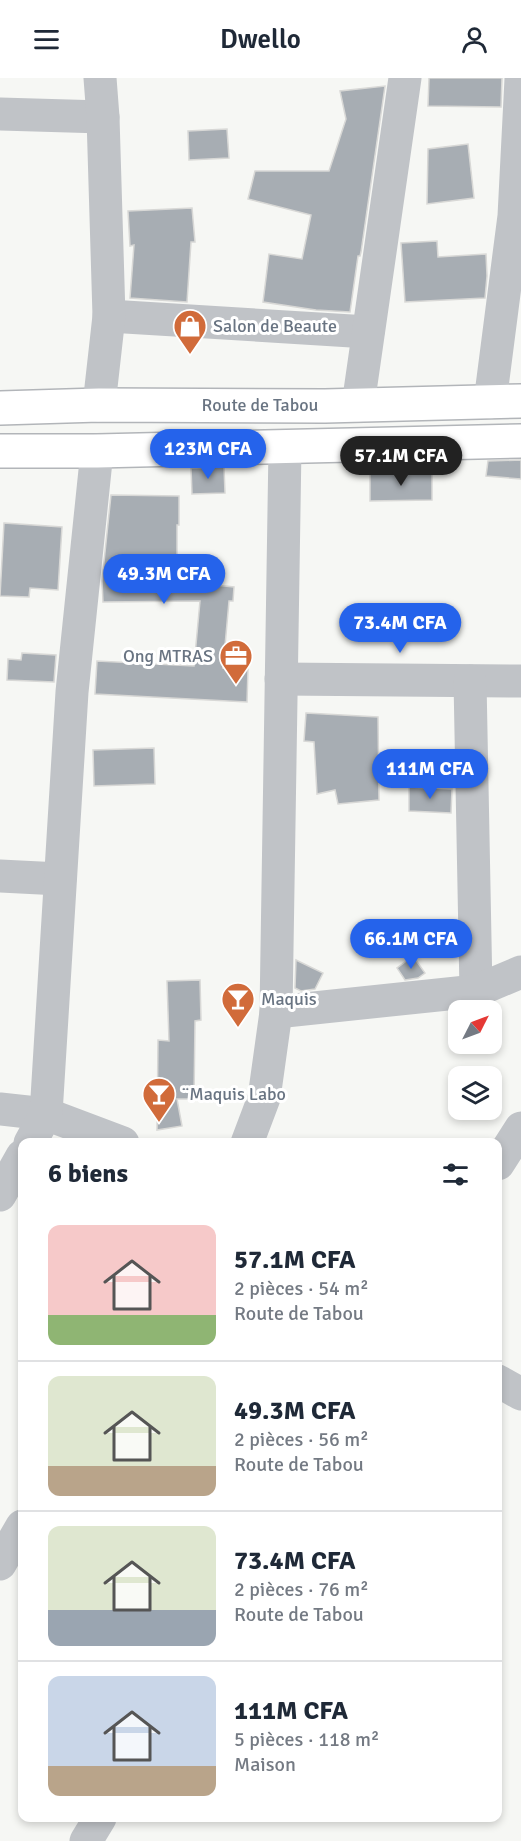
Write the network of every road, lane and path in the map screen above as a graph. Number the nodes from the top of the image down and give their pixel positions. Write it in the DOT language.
graph roads {
  1 [pos="100,78"];
  2 [pos="405,78"];
  3 [pos="521,79"];
  4 [pos="0,114"];
  5 [pos="103,117"];
  6 [pos="109,316"];
  7 [pos="368,332"];
  8 [pos="505,401"];
  9 [pos="99,405"];
  10 [pos="358,405"];
  11 [pos="0,408"];
  12 [pos="521,441"];
  13 [pos="285,447"];
  14 [pos="0,451"];
  15 [pos="97,451"];
  16 [pos="281,679"];
  17 [pos="470,681"];
  18 [pos="521,681"];
  19 [pos="0,876"];
  20 [pos="60,879"];
  21 [pos="521,972"];
  22 [pos="476,991"];
  23 [pos="276,1012"];
  24 [pos="0,1109"];
  25 [pos="46,1114"];
  26 [pos="521,1128"];
  27 [pos="33,1138"];
  28 [pos="110,1138"];
  29 [pos="249,1138"];
  30 [pos="502,1158"];
  31 [pos="18,1162"];
  32 [pos="0,1195"];
  33 [pos="502,1383"];
  34 [pos="521,1394"];
  35 [pos="98,1822"];
  36 [pos="86,1841"];
  1 -- 5 [label="street"];
  2 -- 7 [label="street"];
  3 -- 8 [label="street"];
  4 -- 5 [label="street"];
  5 -- 6 [label="street"];
  6 -- 7 [label="street"];
  6 -- 9 [label="street"];
  7 -- 10 [label="street"];
  8 -- 10 [label="main road, Route de Tabou"];
  9 -- 10 [label="main road, Route de Tabou"];
  9 -- 11 [label="main road, Route de Tabou"];
  12 -- 13 [label="main road"];
  13 -- 15 [label="main road"];
  13 -- 16 [label="street"];
  14 -- 15 [label="main road"];
  15 -- 20 [label="street"];
  16 -- 17 [label="street"];
  16 -- 23 [label="street"];
  17 -- 18 [label="street"];
  17 -- 22 [label="street"];
  19 -- 20 [label="street"];
  20 -- 25 [label="street"];
  21 -- 22 [label="street"];
  22 -- 23 [label="street"];
  23 -- 29 [label="street"];
  24 -- 25 [label="street"];
  25 -- 27 [label="street"];
  25 -- 28 [label="street"];
  26 -- 30 [label="street"];
  31 -- 32 [label="street"];
  33 -- 34 [label="street"];
  35 -- 36 [label="street"];
}
